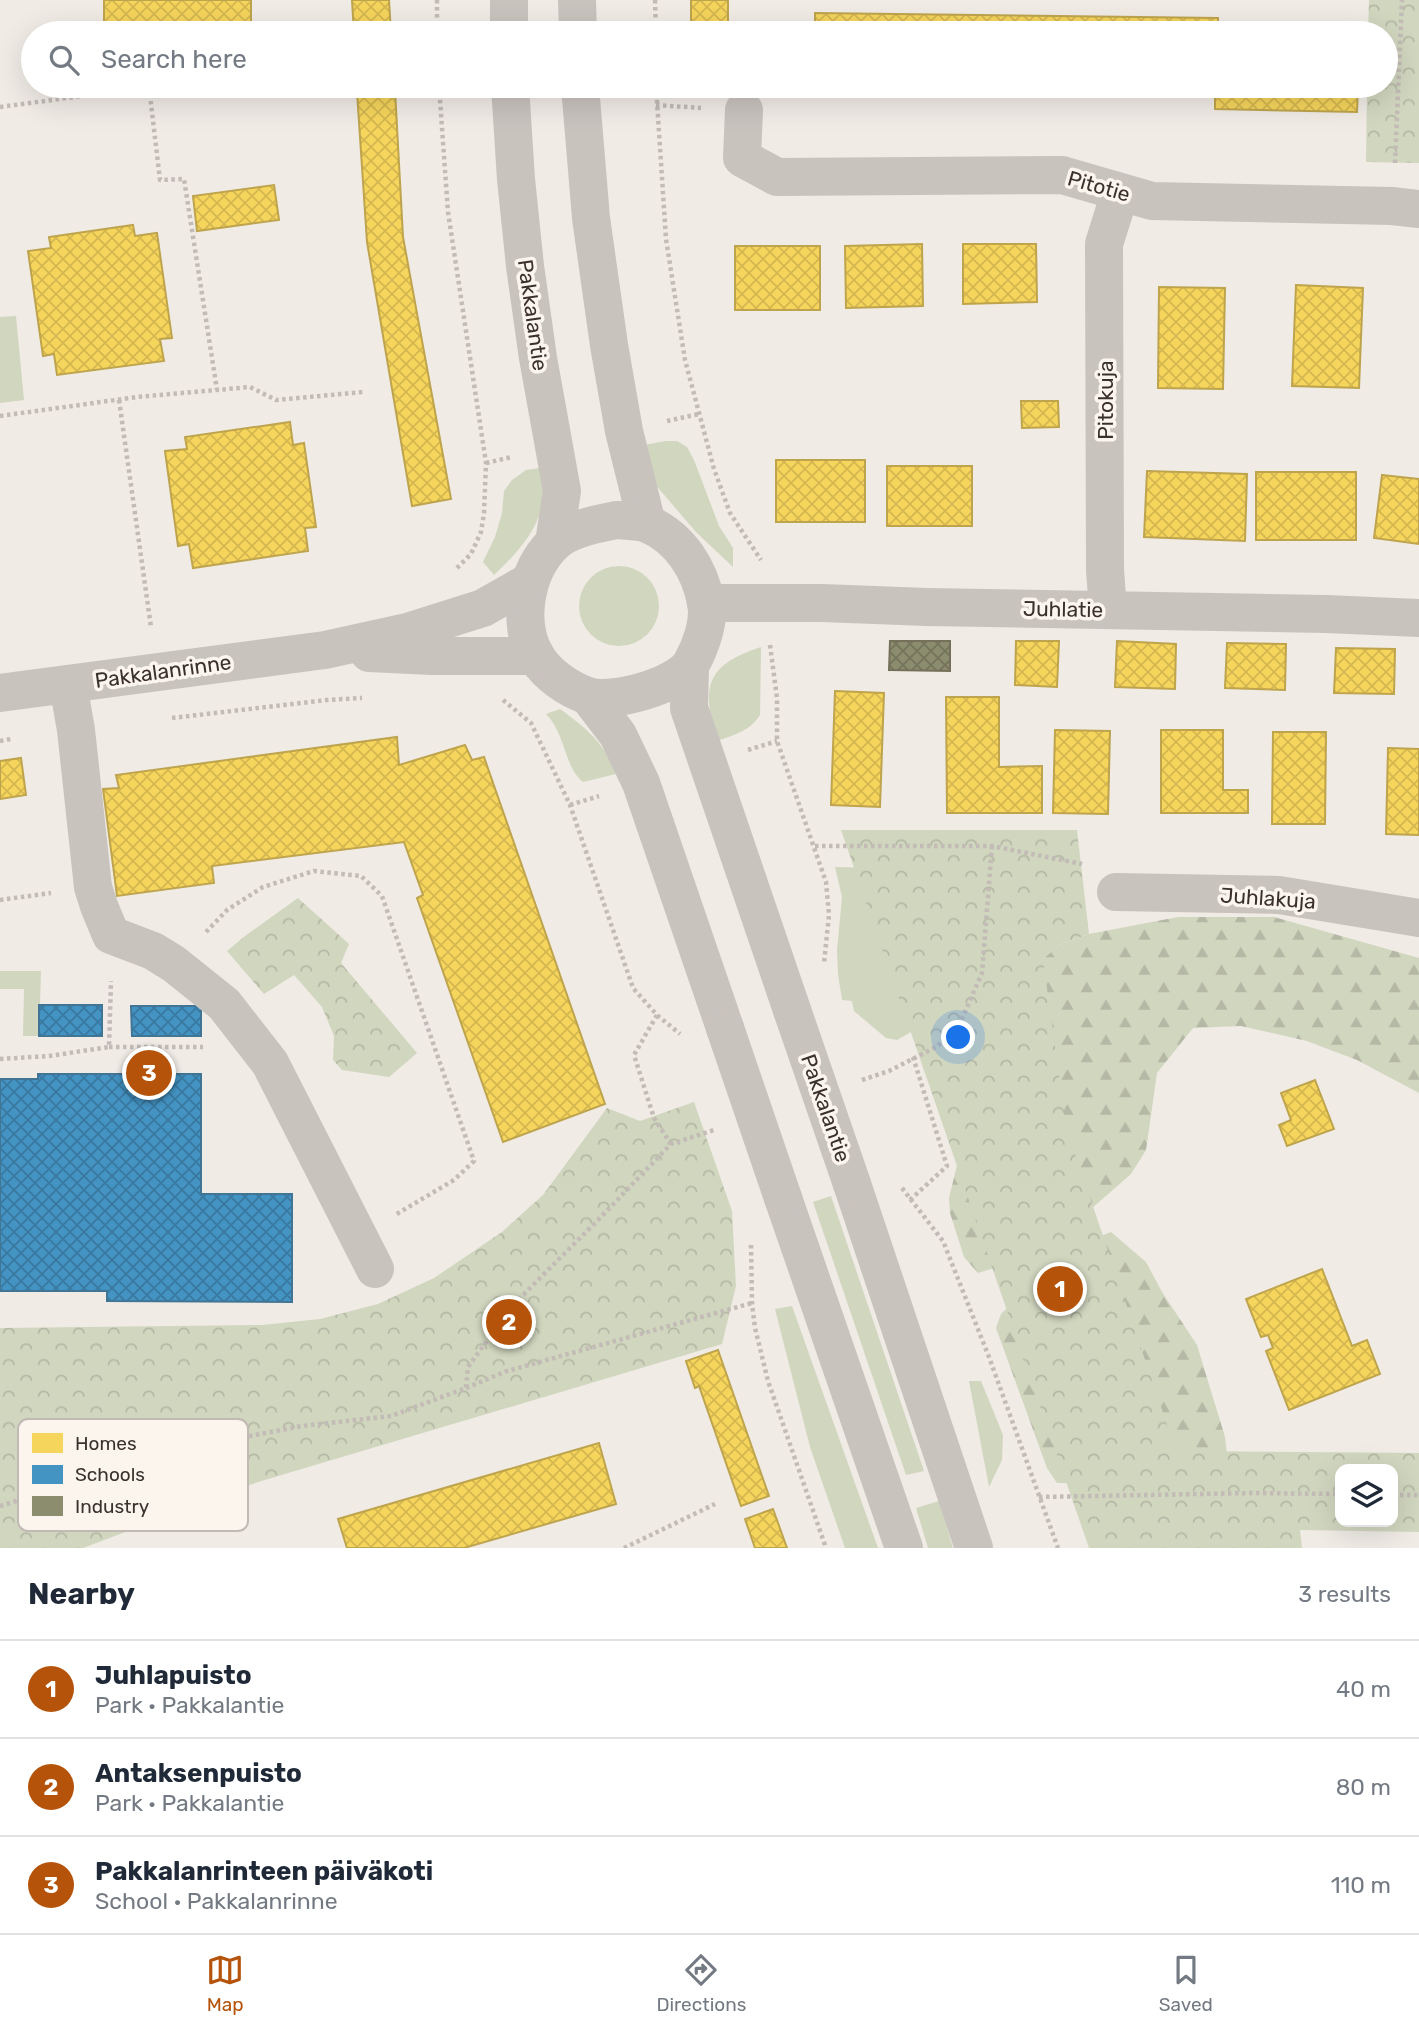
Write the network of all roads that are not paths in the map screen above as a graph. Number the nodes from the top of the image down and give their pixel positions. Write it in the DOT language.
graph roads {
  1 [pos="509,0"];
  2 [pos="577,0"];
  3 [pos="509,21"];
  4 [pos="578,21"];
  5 [pos="511,98"];
  6 [pos="581,98"];
  7 [pos="744,110"];
  8 [pos="1121,193"];
  9 [pos="1406,207"];
  10 [pos="647,524"];
  11 [pos="554,543"];
  12 [pos="529,582"];
  13 [pos="706,603"];
  14 [pos="1108,610"];
  15 [pos="1419,618"];
  16 [pos="325,650"];
  17 [pos="536,656"];
  18 [pos="690,667"];
  19 [pos="68,684"];
  20 [pos="0,693"];
  21 [pos="589,696"];
  22 [pos="1116,892"];
  23 [pos="1419,918"];
  24 [pos="366,1252"];
  25 [pos="904,1548"];
  26 [pos="974,1548"];
  1 -- 3 [label="street"];
  2 -- 4 [label="street"];
  5 -- 11 [label="street, Pakkalantie"];
  6 -- 10 [label="street"];
  7 -- 8 [label="street, Pitotie"];
  8 -- 9 [label="street, Pitotie"];
  8 -- 14 [label="street, Pitokuja"];
  10 -- 11 [label="street"];
  10 -- 13 [label="street"];
  11 -- 12 [label="street"];
  12 -- 16 [label="street, Pakkalanrinne"];
  12 -- 17 [label="street"];
  13 -- 14 [label="street, Juhlatie"];
  13 -- 18 [label="street"];
  14 -- 15 [label="street, Juhlatie"];
  16 -- 17 [label="street, Pakkalanrinne"];
  16 -- 19 [label="street, Pakkalanrinne"];
  17 -- 21 [label="street"];
  18 -- 21 [label="street"];
  18 -- 26 [label="street, Pakkalantie, bridge"];
  19 -- 20 [label="street, Pakkalanrinne"];
  19 -- 24 [label="street"];
  21 -- 25 [label="street, bridge"];
  22 -- 23 [label="street, Juhlakuja"];
}
